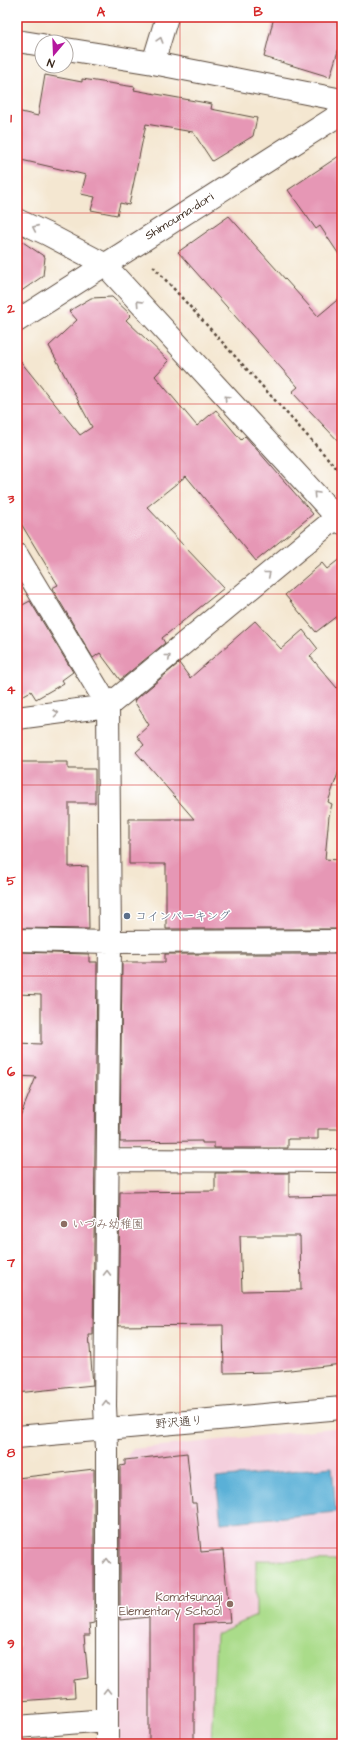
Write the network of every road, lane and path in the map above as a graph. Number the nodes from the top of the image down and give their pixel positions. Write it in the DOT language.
graph roads {
  1 [pos="167,17"];
  2 [pos="17,41"];
  3 [pos="34,44"];
  4 [pos="74,50"];
  5 [pos="153,63"];
  6 [pos="342,100"];
  7 [pos="342,113"];
  8 [pos="17,220"];
  9 [pos="104,264"];
  10 [pos="17,321"];
  11 [pos="340,518"];
  12 [pos="17,555"];
  13 [pos="108,706"];
  14 [pos="17,718"];
  15 [pos="17,940"];
  16 [pos="342,941"];
  17 [pos="110,942"];
  18 [pos="109,1160"];
  19 [pos="342,1161"];
  20 [pos="342,1408"];
  21 [pos="106,1428"];
  22 [pos="17,1437"];
  23 [pos="107,1720"];
  24 [pos="17,1727"];
  25 [pos="107,1744"];
  5 -- 1 [label="street, one-way"];
  2 -- 3 [label="street"];
  4 -- 5 [label="street"];
  5 -- 6 [label="street"];
  7 -- 9 [label="street, Shimouma-dori"];
  9 -- 8 [label="street, one-way"];
  9 -- 10 [label="street, Shimouma-dori"];
  11 -- 9 [label="street, one-way"];
  13 -- 11 [label="street, one-way"];
  12 -- 13 [label="street"];
  14 -- 13 [label="street, one-way"];
  13 -- 17 [label="street"];
  15 -- 17 [label="street"];
  16 -- 17 [label="street"];
  17 -- 18 [label="street"];
  18 -- 19 [label="street"];
  21 -- 18 [label="street, one-way"];
  20 -- 21 [label="street, 野沢通り"];
  21 -- 22 [label="street, 野沢通り"];
  23 -- 21 [label="street, one-way"];
  23 -- 24 [label="street"];
  23 -- 25 [label="street"];
}
